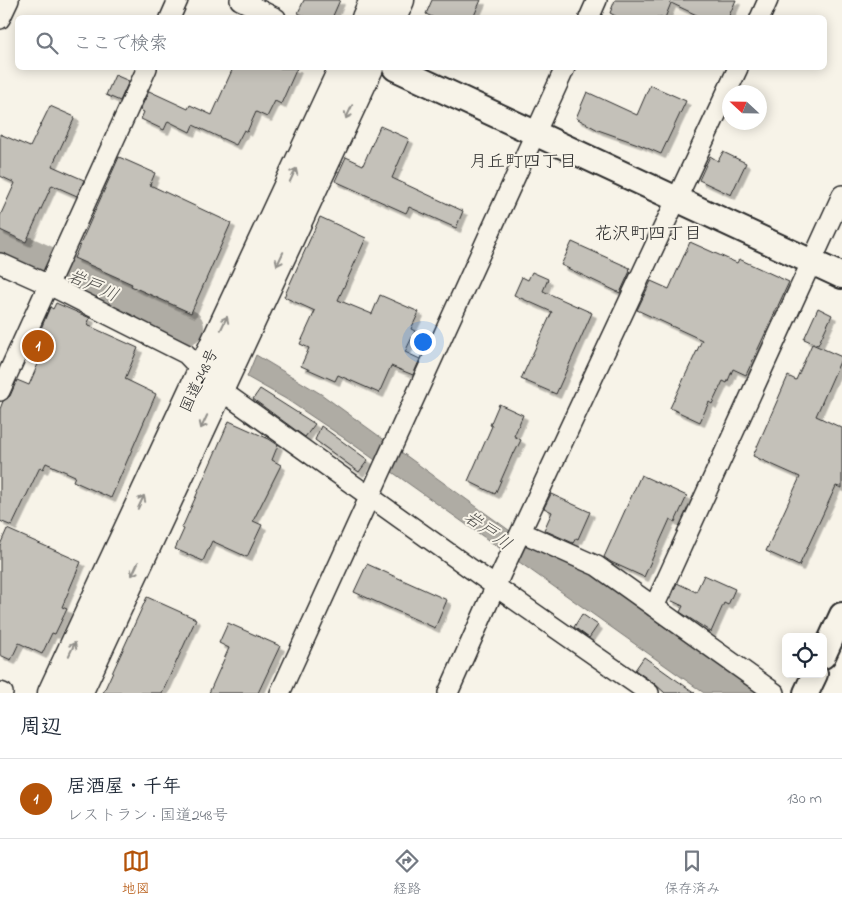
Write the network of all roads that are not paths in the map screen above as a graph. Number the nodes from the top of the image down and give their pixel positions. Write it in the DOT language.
graph roads {
  1 [pos="9,0"];
  2 [pos="178,0"];
  3 [pos="240,0"];
  4 [pos="374,0"];
  5 [pos="400,0"];
  6 [pos="597,0"];
  7 [pos="768,0"];
  8 [pos="171,15"];
  9 [pos="270,15"];
  10 [pos="367,15"];
  11 [pos="393,15"];
  12 [pos="590,15"];
  13 [pos="761,15"];
  14 [pos="0,19"];
  15 [pos="146,70"];
  16 [pos="343,70"];
  17 [pos="368,70"];
  18 [pos="399,70"];
  19 [pos="564,70"];
  20 [pos="737,70"];
  21 [pos="534,133"];
  22 [pos="842,195"];
  23 [pos="677,199"];
  24 [pos="812,262"];
  25 [pos="0,263"];
  26 [pos="842,276"];
  27 [pos="49,285"];
  28 [pos="210,380"];
  29 [pos="0,391"];
  30 [pos="370,496"];
  31 [pos="520,534"];
  32 [pos="495,586"];
  33 [pos="654,607"];
  34 [pos="842,615"];
  35 [pos="827,647"];
  36 [pos="813,678"];
  37 [pos="623,685"];
  38 [pos="52,693"];
  39 [pos="78,693"];
  40 [pos="280,693"];
  41 [pos="448,693"];
  42 [pos="649,693"];
  43 [pos="775,693"];
  44 [pos="806,693"];
  1 -- 14 [label="street"];
  2 -- 8 [label="street"];
  3 -- 9 [label="street"];
  4 -- 10 [label="highway"];
  5 -- 11 [label="highway"];
  6 -- 12 [label="street"];
  7 -- 13 [label="street"];
  15 -- 27 [label="street"];
  28 -- 16 [label="highway, 国道248号, one-way"];
  17 -- 28 [label="highway, 国道248号, one-way"];
  18 -- 21 [label="street"];
  19 -- 21 [label="street"];
  20 -- 23 [label="street"];
  21 -- 23 [label="street"];
  21 -- 30 [label="street"];
  22 -- 24 [label="street"];
  23 -- 24 [label="street"];
  23 -- 31 [label="street"];
  24 -- 26 [label="street"];
  24 -- 33 [label="street"];
  25 -- 27 [label="street"];
  27 -- 28 [label="street"];
  27 -- 29 [label="street"];
  28 -- 30 [label="street"];
  38 -- 28 [label="highway, 国道248号, one-way"];
  28 -- 39 [label="highway, 国道248号, one-way"];
  30 -- 32 [label="street"];
  30 -- 40 [label="street"];
  31 -- 32 [label="street"];
  31 -- 33 [label="street"];
  32 -- 37 [label="street"];
  32 -- 41 [label="street"];
  33 -- 43 [label="street"];
  34 -- 35 [label="street"];
  36 -- 44 [label="street"];
  37 -- 42 [label="street"];
}
